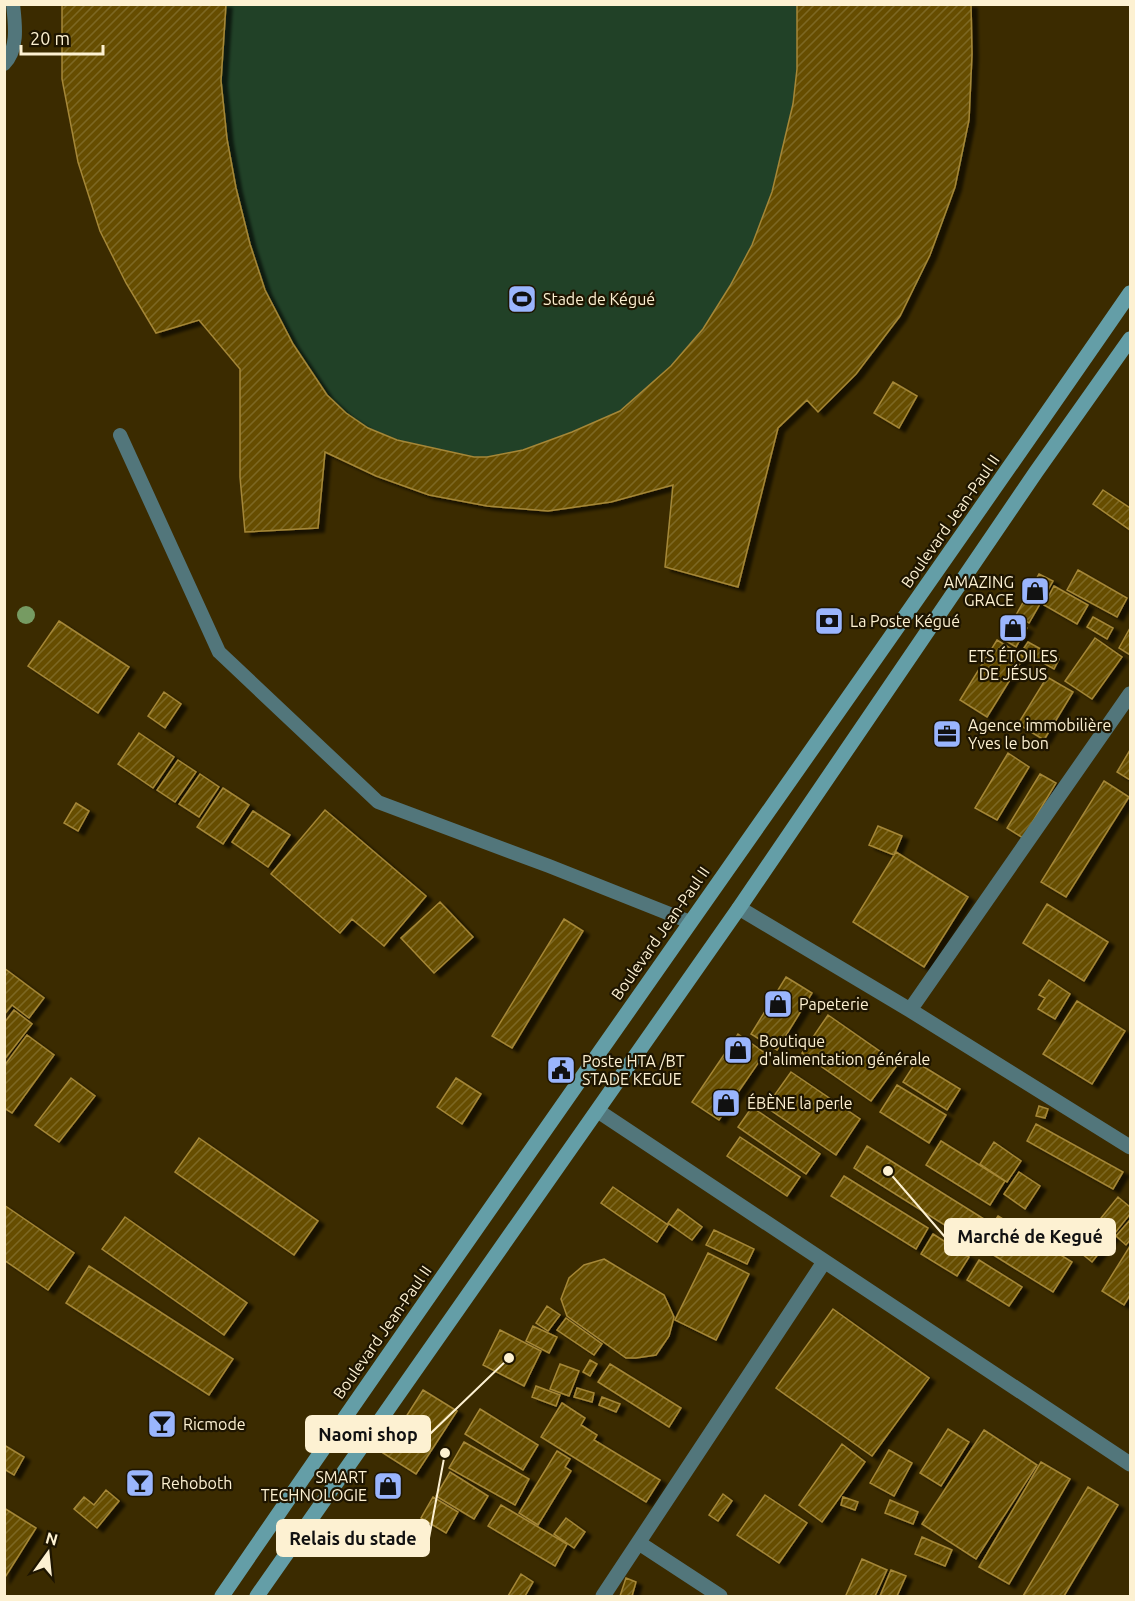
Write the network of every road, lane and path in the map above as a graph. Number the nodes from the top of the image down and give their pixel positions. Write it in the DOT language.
graph roads {
  1 [pos="13,4"];
  2 [pos="4,64"];
  3 [pos="1131,293"];
  4 [pos="1131,339"];
  5 [pos="120,435"];
  6 [pos="1131,694"];
  7 [pos="739,908"];
  8 [pos="690,922"];
  9 [pos="910,1010"];
  10 [pos="598,1111"];
  11 [pos="1131,1147"];
  12 [pos="824,1262"];
  13 [pos="1131,1464"];
  14 [pos="639,1543"];
  15 [pos="222,1596"];
  16 [pos="257,1596"];
  17 [pos="603,1596"];
  18 [pos="720,1596"];
  1 -- 2 [label="lane"];
  3 -- 8 [label="main road, Boulevard Jean-Paul II"];
  4 -- 7 [label="main road"];
  5 -- 8 [label="lane"];
  6 -- 9 [label="street"];
  7 -- 9 [label="street"];
  7 -- 10 [label="main road"];
  8 -- 15 [label="main road, Boulevard Jean-Paul II"];
  9 -- 11 [label="street"];
  10 -- 12 [label="street"];
  10 -- 16 [label="main road"];
  12 -- 13 [label="street"];
  12 -- 14 [label="street"];
  14 -- 17 [label="street"];
  14 -- 18 [label="street"];
}
